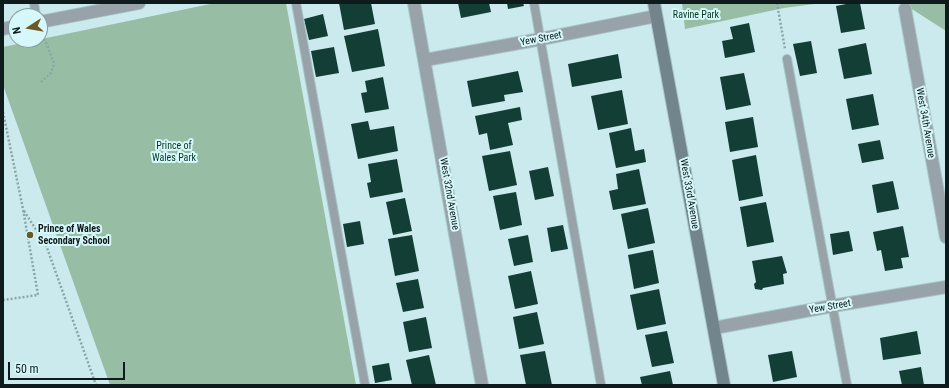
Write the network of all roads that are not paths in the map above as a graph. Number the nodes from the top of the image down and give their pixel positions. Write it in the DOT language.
graph roads {
  1 [pos="139,3"];
  2 [pos="296,3"];
  3 [pos="414,3"];
  4 [pos="534,3"];
  5 [pos="654,3"];
  6 [pos="905,9"];
  7 [pos="656,16"];
  8 [pos="48,20"];
  9 [pos="541,39"];
  10 [pos="787,59"];
  11 [pos="425,60"];
  12 [pos="946,237"];
  13 [pos="946,287"];
  14 [pos="832,306"];
  15 [pos="714,328"];
  16 [pos="365,385"];
  17 [pos="482,385"];
  18 [pos="601,385"];
  19 [pos="724,385"];
  20 [pos="847,385"];
  1 -- 8 [label="street"];
  2 -- 16 [label="lane"];
  3 -- 11 [label="street, West 32nd Avenue"];
  4 -- 9 [label="lane"];
  5 -- 7 [label="street, West 33rd Avenue"];
  6 -- 12 [label="street, West 34th Avenue"];
  7 -- 9 [label="street, Yew Street"];
  7 -- 15 [label="street, West 33rd Avenue"];
  9 -- 11 [label="street, Yew Street"];
  9 -- 18 [label="lane"];
  10 -- 14 [label="lane"];
  11 -- 17 [label="street, West 32nd Avenue"];
  13 -- 14 [label="street, Yew Street"];
  14 -- 15 [label="street, Yew Street"];
  14 -- 20 [label="lane"];
  15 -- 19 [label="street, West 33rd Avenue"];
}
